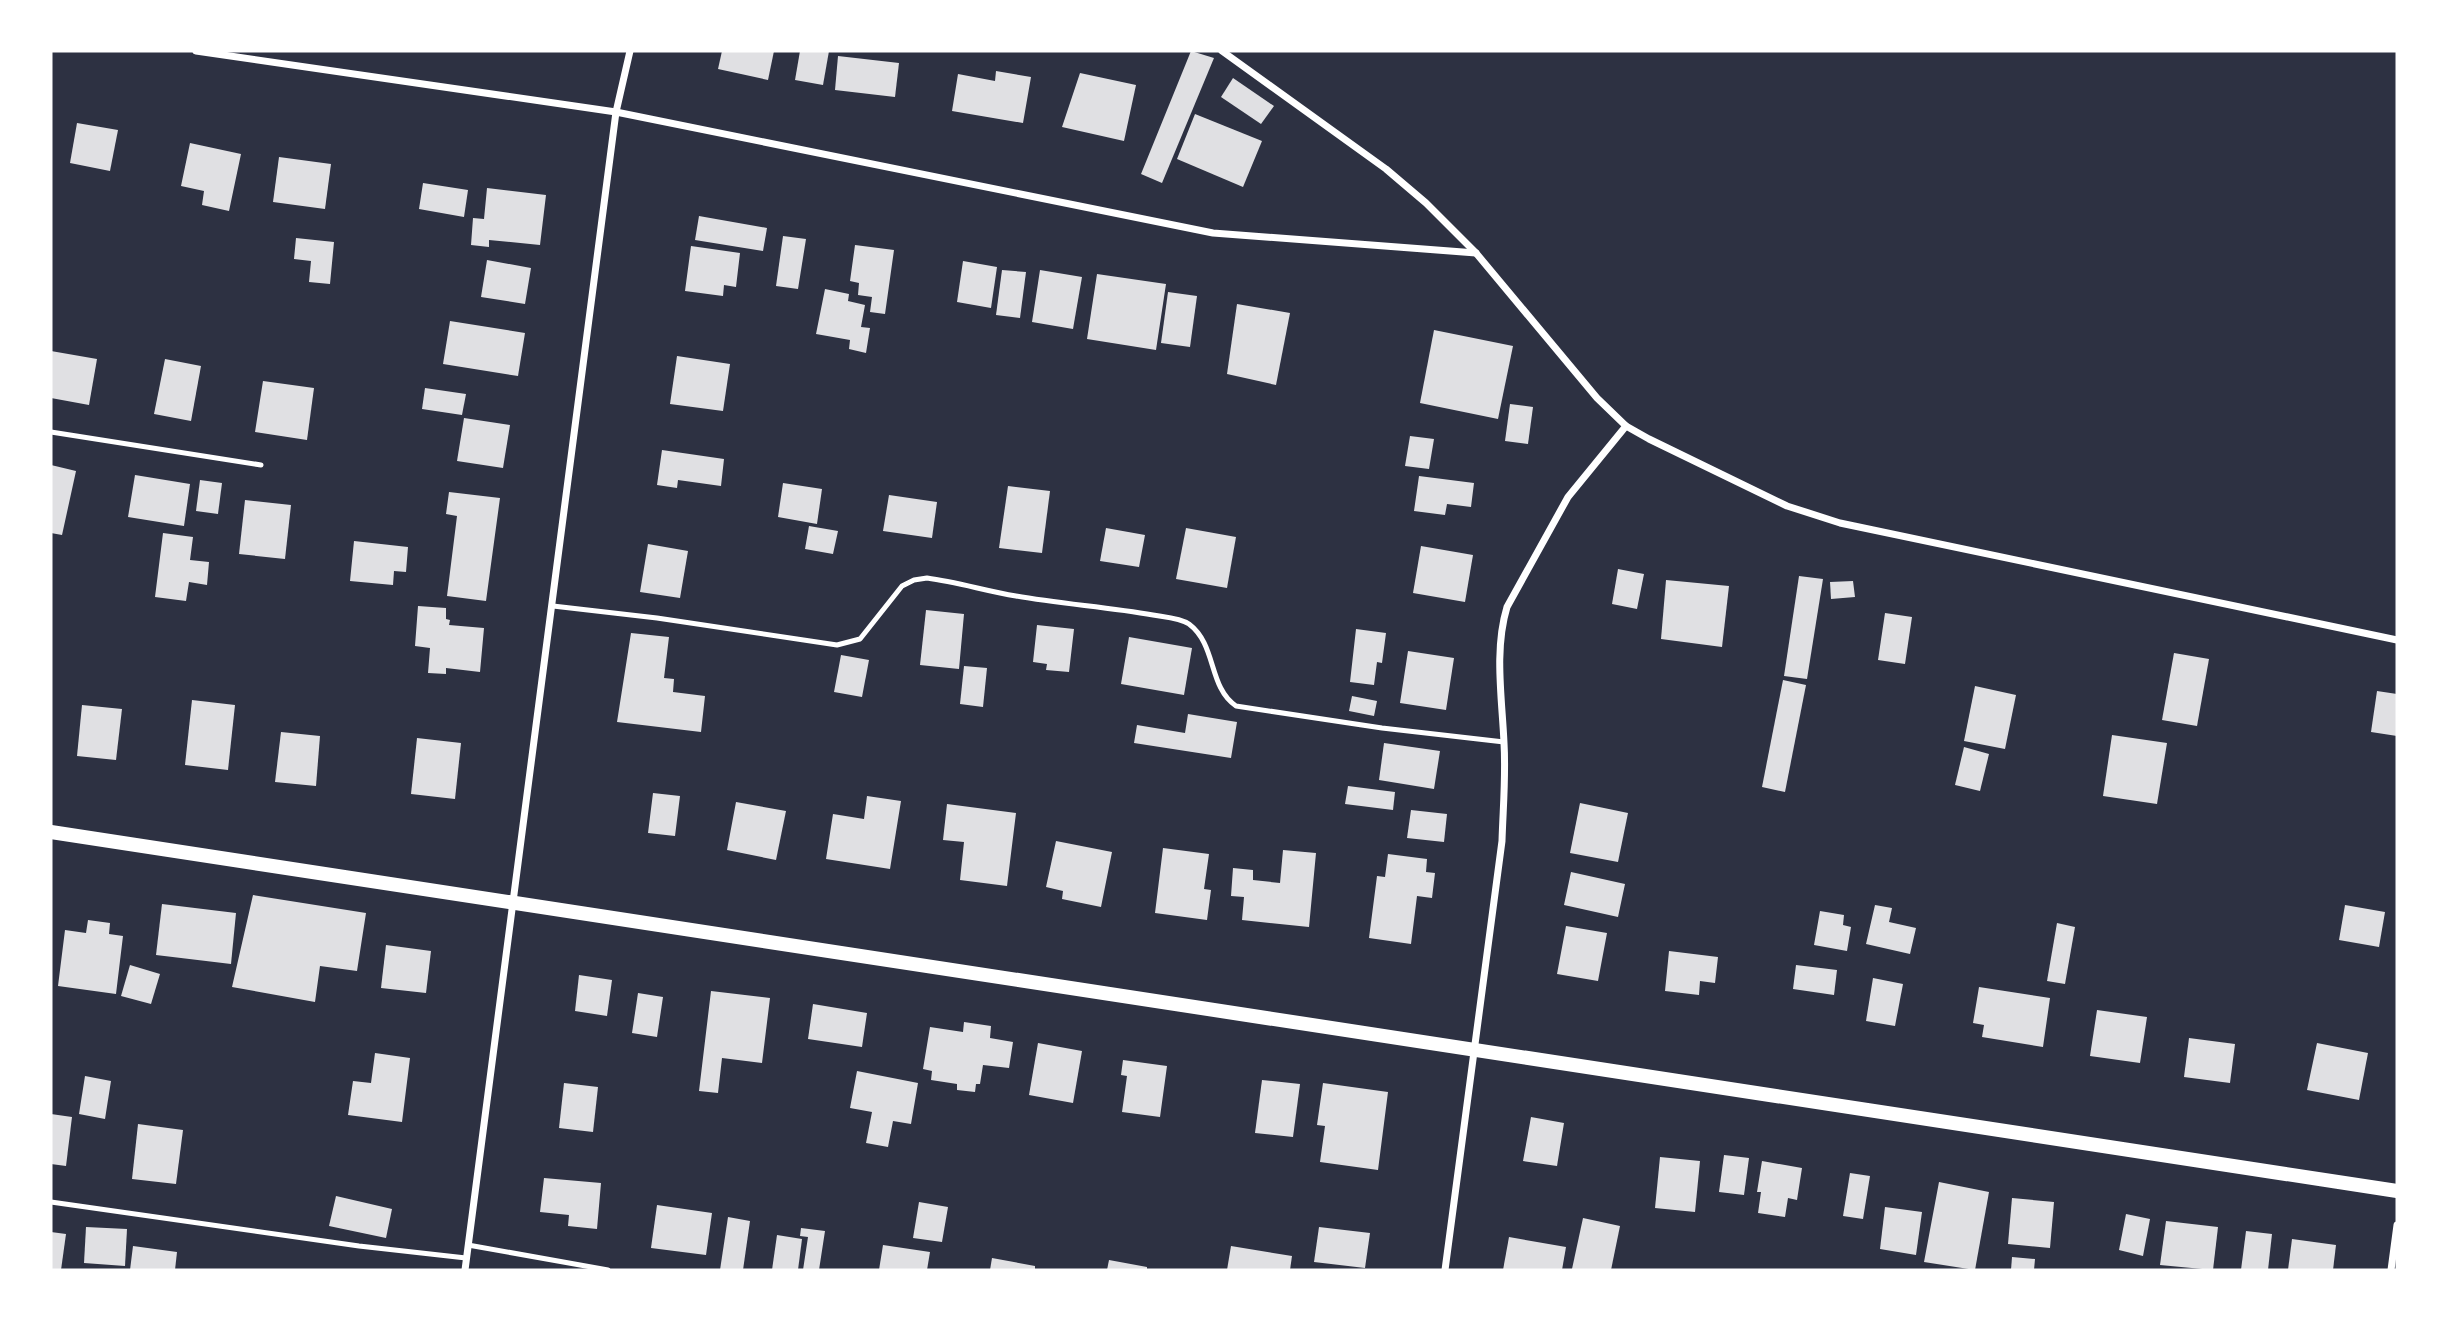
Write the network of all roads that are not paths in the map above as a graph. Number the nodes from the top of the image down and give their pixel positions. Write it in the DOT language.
graph roads {
  1 [pos="196,51"];
  2 [pos="630,51"];
  3 [pos="1222,51"];
  4 [pos="616,112"];
  5 [pos="1476,253"];
  6 [pos="1626,426"];
  7 [pos="51,432"];
  8 [pos="261,465"];
  9 [pos="553,606"];
  10 [pos="2397,640"];
  11 [pos="1504,741"];
  12 [pos="51,831"];
  13 [pos="514,903"];
  14 [pos="1475,1050"];
  15 [pos="2397,1191"];
  16 [pos="51,1202"];
  17 [pos="2397,1225"];
  18 [pos="468,1245"];
  19 [pos="466,1258"];
  20 [pos="465,1270"];
  21 [pos="608,1270"];
  22 [pos="1445,1270"];
  23 [pos="2391,1270"];
  1 -- 4 [label="street"];
  2 -- 4 [label="street"];
  3 -- 5 [label="street"];
  4 -- 5 [label="street"];
  4 -- 9 [label="street"];
  5 -- 6 [label="street"];
  6 -- 10 [label="street"];
  6 -- 11 [label="street"];
  7 -- 8 [label="lane"];
  9 -- 11 [label="lane"];
  9 -- 13 [label="street"];
  11 -- 14 [label="street"];
  12 -- 13 [label="main road"];
  13 -- 14 [label="main road"];
  13 -- 18 [label="street"];
  14 -- 15 [label="main road"];
  14 -- 22 [label="street"];
  16 -- 19 [label="lane"];
  17 -- 23 [label="street"];
  18 -- 19 [label="street"];
  18 -- 21 [label="lane"];
  19 -- 20 [label="street"];
}
